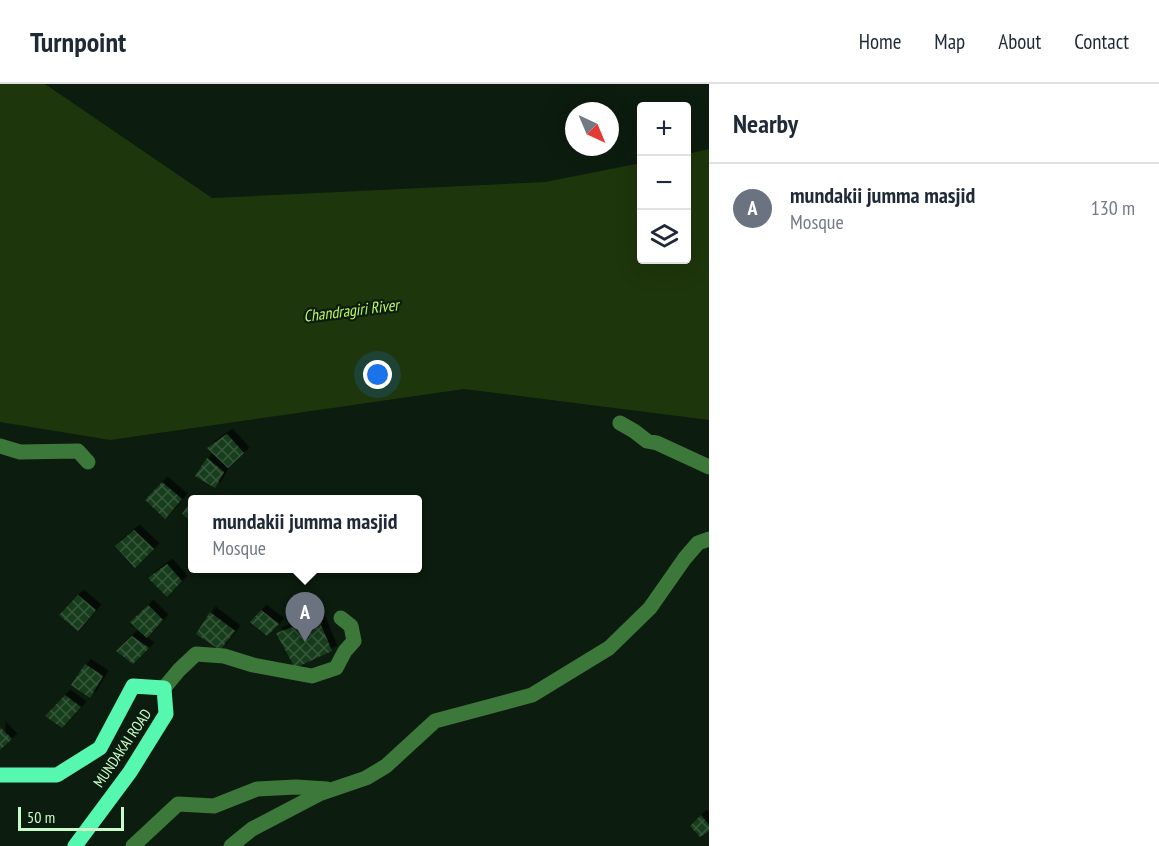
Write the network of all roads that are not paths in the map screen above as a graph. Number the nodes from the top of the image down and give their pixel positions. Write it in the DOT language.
graph roads {
  1 [pos="620,423"];
  2 [pos="0,446"];
  3 [pos="88,462"];
  4 [pos="709,467"];
  5 [pos="709,539"];
  6 [pos="341,618"];
  7 [pos="164,688"];
  8 [pos="0,775"];
  9 [pos="330,789"];
  10 [pos="75,846"];
  11 [pos="133,846"];
  12 [pos="231,846"];
  1 -- 4 [label="street"];
  2 -- 3 [label="street"];
  5 -- 9 [label="street"];
  6 -- 7 [label="street"];
  7 -- 8 [label="main road, MUNDAKAI ROAD"];
  7 -- 10 [label="main road, MUNDAKAI ROAD"];
  9 -- 11 [label="street"];
  9 -- 12 [label="street"];
}
